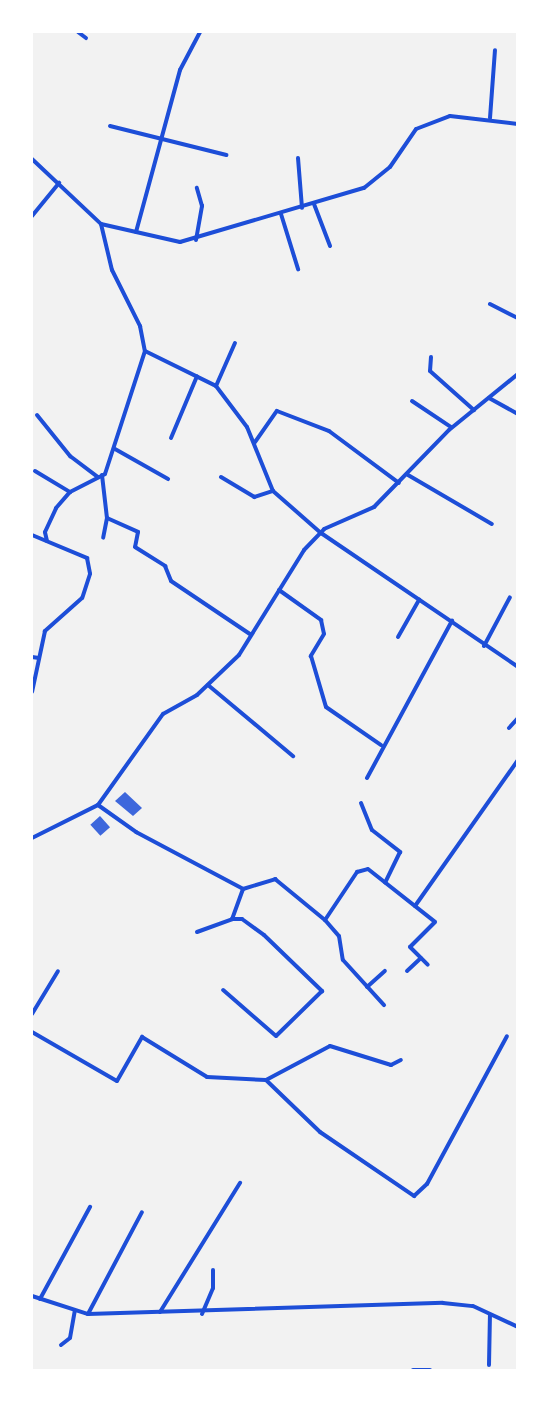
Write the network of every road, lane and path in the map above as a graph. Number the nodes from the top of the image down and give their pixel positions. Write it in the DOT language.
graph roads {
  1 [pos="78,32"];
  2 [pos="200,32"];
  3 [pos="86,38"];
  4 [pos="495,50"];
  5 [pos="490,118"];
  6 [pos="518,124"];
  7 [pos="110,126"];
  8 [pos="158,140"];
  9 [pos="226,155"];
  10 [pos="298,158"];
  11 [pos="32,159"];
  12 [pos="59,183"];
  13 [pos="196,188"];
  14 [pos="314,204"];
  15 [pos="302,208"];
  16 [pos="281,214"];
  17 [pos="32,216"];
  18 [pos="101,224"];
  19 [pos="136,232"];
  20 [pos="196,240"];
  21 [pos="330,246"];
  22 [pos="298,269"];
  23 [pos="490,304"];
  24 [pos="518,318"];
  25 [pos="235,343"];
  26 [pos="145,351"];
  27 [pos="431,357"];
  28 [pos="518,374"];
  29 [pos="197,376"];
  30 [pos="216,386"];
  31 [pos="489,398"];
  32 [pos="412,402"];
  33 [pos="474,410"];
  34 [pos="518,414"];
  35 [pos="37,415"];
  36 [pos="451,427"];
  37 [pos="171,438"];
  38 [pos="255,442"];
  39 [pos="115,449"];
  40 [pos="35,471"];
  41 [pos="408,475"];
  42 [pos="100,476"];
  43 [pos="221,477"];
  44 [pos="168,479"];
  45 [pos="399,483"];
  46 [pos="273,491"];
  47 [pos="70,492"];
  48 [pos="107,518"];
  49 [pos="492,524"];
  50 [pos="321,533"];
  51 [pos="32,535"];
  52 [pos="103,538"];
  53 [pos="47,541"];
  54 [pos="279,590"];
  55 [pos="510,597"];
  56 [pos="419,600"];
  57 [pos="452,621"];
  58 [pos="250,634"];
  59 [pos="398,637"];
  60 [pos="484,646"];
  61 [pos="32,657"];
  62 [pos="39,658"];
  63 [pos="518,667"];
  64 [pos="208,685"];
  65 [pos="32,692"];
  66 [pos="518,718"];
  67 [pos="509,728"];
  68 [pos="381,746"];
  69 [pos="293,756"];
  70 [pos="518,760"];
  71 [pos="367,778"];
  72 [pos="362,803"];
  73 [pos="98,805"];
  74 [pos="32,838"];
  75 [pos="385,883"];
  76 [pos="243,888"];
  77 [pos="415,906"];
  78 [pos="232,919"];
  79 [pos="325,920"];
  80 [pos="197,932"];
  81 [pos="421,958"];
  82 [pos="428,965"];
  83 [pos="58,971"];
  84 [pos="385,971"];
  85 [pos="407,971"];
  86 [pos="367,987"];
  87 [pos="223,990"];
  88 [pos="384,1005"];
  89 [pos="32,1014"];
  90 [pos="32,1032"];
  91 [pos="507,1036"];
  92 [pos="401,1059"];
  93 [pos="266,1080"];
  94 [pos="240,1183"];
  95 [pos="90,1207"];
  96 [pos="142,1212"];
  97 [pos="213,1270"];
  98 [pos="32,1296"];
  99 [pos="40,1299"];
  100 [pos="75,1311"];
  101 [pos="160,1312"];
  102 [pos="87,1314"];
  103 [pos="202,1314"];
  104 [pos="490,1314"];
  105 [pos="518,1327"];
  106 [pos="61,1345"];
  107 [pos="489,1365"];
  108 [pos="413,1371"];
  109 [pos="430,1371"];
  1 -- 3 [label="street"];
  2 -- 8 [label="street"];
  4 -- 5 [label="street"];
  5 -- 6 [label="street"];
  5 -- 14 [label="street"];
  7 -- 8 [label="street"];
  8 -- 9 [label="street"];
  8 -- 19 [label="street"];
  10 -- 15 [label="street"];
  11 -- 12 [label="street"];
  12 -- 17 [label="street"];
  12 -- 18 [label="street"];
  13 -- 20 [label="street"];
  14 -- 15 [label="street"];
  14 -- 21 [label="street"];
  15 -- 16 [label="street"];
  16 -- 20 [label="street"];
  16 -- 22 [label="street"];
  18 -- 19 [label="street"];
  18 -- 26 [label="street"];
  19 -- 20 [label="street"];
  23 -- 24 [label="street"];
  25 -- 30 [label="street"];
  26 -- 29 [label="street"];
  26 -- 39 [label="street"];
  27 -- 33 [label="street"];
  28 -- 31 [label="street"];
  29 -- 30 [label="street"];
  29 -- 37 [label="street"];
  30 -- 38 [label="street"];
  31 -- 33 [label="street"];
  31 -- 34 [label="street"];
  32 -- 36 [label="street"];
  33 -- 36 [label="street"];
  35 -- 42 [label="street"];
  36 -- 41 [label="street"];
  38 -- 45 [label="street"];
  38 -- 46 [label="street"];
  39 -- 42 [label="street"];
  39 -- 44 [label="street"];
  40 -- 47 [label="street"];
  41 -- 45 [label="street"];
  41 -- 49 [label="street"];
  42 -- 47 [label="street"];
  42 -- 48 [label="street"];
  43 -- 46 [label="street"];
  45 -- 50 [label="street"];
  46 -- 50 [label="street"];
  47 -- 53 [label="street"];
  48 -- 52 [label="street"];
  48 -- 58 [label="street"];
  50 -- 54 [label="street"];
  50 -- 56 [label="street"];
  51 -- 53 [label="street"];
  53 -- 62 [label="street"];
  54 -- 58 [label="street"];
  54 -- 68 [label="street"];
  55 -- 60 [label="street"];
  56 -- 57 [label="street"];
  56 -- 59 [label="street"];
  57 -- 60 [label="street"];
  57 -- 68 [label="street"];
  58 -- 64 [label="street"];
  60 -- 63 [label="street"];
  61 -- 62 [label="street"];
  62 -- 65 [label="street"];
  64 -- 69 [label="street"];
  64 -- 73 [label="street"];
  66 -- 67 [label="street"];
  68 -- 71 [label="street"];
  70 -- 77 [label="street"];
  72 -- 75 [label="street"];
  73 -- 74 [label="street"];
  73 -- 76 [label="street"];
  75 -- 77 [label="street"];
  75 -- 79 [label="street"];
  76 -- 78 [label="street"];
  76 -- 79 [label="street"];
  77 -- 81 [label="street"];
  78 -- 80 [label="street"];
  78 -- 87 [label="street"];
  79 -- 86 [label="street"];
  81 -- 82 [label="street"];
  81 -- 85 [label="street"];
  83 -- 89 [label="street"];
  84 -- 86 [label="street"];
  86 -- 88 [label="street"];
  90 -- 93 [label="street"];
  91 -- 93 [label="street"];
  92 -- 93 [label="street"];
  94 -- 101 [label="street"];
  95 -- 99 [label="street"];
  96 -- 102 [label="street"];
  97 -- 103 [label="street"];
  98 -- 99 [label="street"];
  99 -- 100 [label="street"];
  100 -- 102 [label="street"];
  100 -- 106 [label="street"];
  101 -- 102 [label="street"];
  101 -- 103 [label="street"];
  103 -- 104 [label="street"];
  104 -- 105 [label="street"];
  104 -- 107 [label="street"];
  108 -- 109 [label="street"];
}
